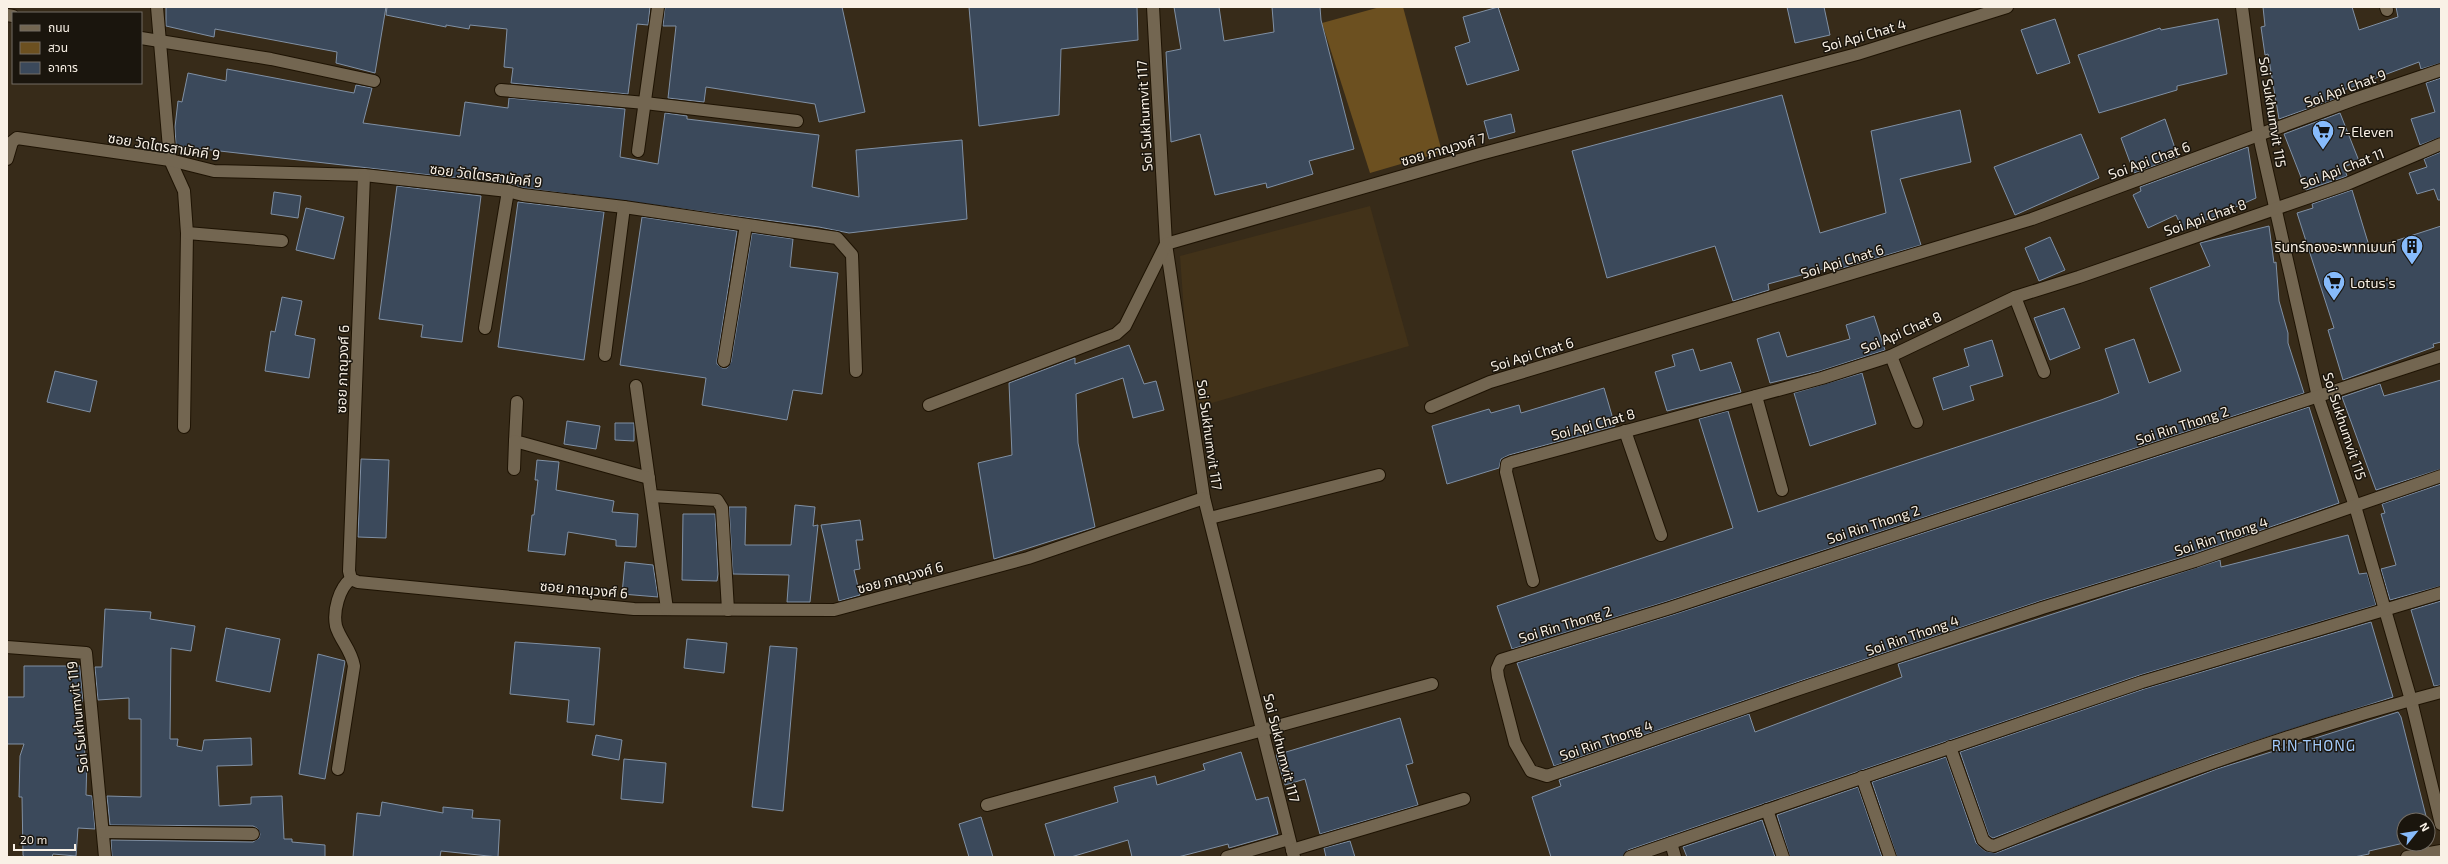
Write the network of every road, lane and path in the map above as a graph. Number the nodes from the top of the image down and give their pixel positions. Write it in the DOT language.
graph roads {
  1 [pos="157,7"];
  2 [pos="658,7"];
  3 [pos="1153,7"];
  4 [pos="2007,7"];
  5 [pos="2242,7"];
  6 [pos="142,38"];
  7 [pos="159,42"];
  8 [pos="2441,70"];
  9 [pos="374,80"];
  10 [pos="1728,88"];
  11 [pos="501,90"];
  12 [pos="645,103"];
  13 [pos="797,121"];
  14 [pos="2259,136"];
  15 [pos="2441,144"];
  16 [pos="638,151"];
  17 [pos="7,159"];
  18 [pos="170,160"];
  19 [pos="364,175"];
  20 [pos="508,191"];
  21 [pos="624,207"];
  22 [pos="2276,208"];
  23 [pos="746,225"];
  24 [pos="187,234"];
  25 [pos="282,241"];
  26 [pos="1166,244"];
  27 [pos="2015,297"];
  28 [pos="485,328"];
  29 [pos="605,356"];
  30 [pos="1891,356"];
  31 [pos="2441,356"];
  32 [pos="724,361"];
  33 [pos="856,371"];
  34 [pos="2044,372"];
  35 [pos="636,386"];
  36 [pos="1756,396"];
  37 [pos="2318,397"];
  38 [pos="517,402"];
  39 [pos="929,405"];
  40 [pos="1431,407"];
  41 [pos="1917,422"];
  42 [pos="184,427"];
  43 [pos="1625,431"];
  44 [pos="515,440"];
  45 [pos="514,469"];
  46 [pos="1379,474"];
  47 [pos="2441,476"];
  48 [pos="649,478"];
  49 [pos="1782,490"];
  50 [pos="652,496"];
  51 [pos="1204,498"];
  52 [pos="2355,506"];
  53 [pos="1210,518"];
  54 [pos="1661,535"];
  55 [pos="351,579"];
  56 [pos="1533,581"];
  57 [pos="2441,593"];
  58 [pos="667,609"];
  59 [pos="2385,609"];
  60 [pos="728,610"];
  61 [pos="7,647"];
  62 [pos="1432,684"];
  63 [pos="2441,692"];
  64 [pos="2411,700"];
  65 [pos="1510,723"];
  66 [pos="1262,729"];
  67 [pos="1950,747"];
  68 [pos="338,769"];
  69 [pos="1862,777"];
  70 [pos="1464,799"];
  71 [pos="987,805"];
  72 [pos="1767,810"];
  73 [pos="2441,824"];
  74 [pos="103,832"];
  75 [pos="253,834"];
  76 [pos="1671,843"];
  77 [pos="1292,848"];
  78 [pos="2441,851"];
  79 [pos="105,857"];
  80 [pos="1227,857"];
  81 [pos="1630,857"];
  82 [pos="1675,857"];
  83 [pos="1783,857"];
  84 [pos="1890,857"];
  85 [pos="2408,857"];
  1 -- 7 [label="street"];
  2 -- 12 [label="street"];
  3 -- 26 [label="street, Soi Sukhumvit 117"];
  4 -- 10 [label="street, Soi Api Chat 4"];
  5 -- 14 [label="street, Soi Sukhumvit 115"];
  6 -- 7 [label="street"];
  7 -- 9 [label="street"];
  7 -- 18 [label="street"];
  8 -- 14 [label="street, Soi Api Chat 9"];
  10 -- 26 [label="street, ซอย ภาณุวงศ์ 7"];
  11 -- 12 [label="street"];
  12 -- 13 [label="street"];
  12 -- 16 [label="street"];
  14 -- 22 [label="street, Soi Sukhumvit 115"];
  14 -- 40 [label="street, Soi Api Chat 6"];
  15 -- 22 [label="street, Soi Api Chat 11"];
  17 -- 18 [label="street, ซอย วัดไตรสามัคคี 9"];
  18 -- 19 [label="street, ซอย วัดไตรสามัคคี 9"];
  18 -- 24 [label="street"];
  19 -- 20 [label="street, ซอย วัดไตรสามัคคี 9"];
  19 -- 55 [label="street, ซอย ภาณุวงศ์ 6"];
  20 -- 21 [label="street, ซอย วัดไตรสามัคคี 9"];
  20 -- 28 [label="street"];
  21 -- 23 [label="street, ซอย วัดไตรสามัคคี 9"];
  21 -- 29 [label="street"];
  22 -- 27 [label="street, Soi Api Chat 8"];
  22 -- 37 [label="street, Soi Sukhumvit 115"];
  23 -- 32 [label="street"];
  23 -- 33 [label="street, ซอย วัดไตรสามัคคี 9"];
  24 -- 25 [label="street"];
  24 -- 42 [label="street"];
  26 -- 39 [label="street"];
  26 -- 51 [label="street, Soi Sukhumvit 117"];
  27 -- 30 [label="street, Soi Api Chat 8"];
  27 -- 34 [label="street"];
  30 -- 36 [label="street, Soi Api Chat 8"];
  30 -- 41 [label="street"];
  31 -- 37 [label="street"];
  35 -- 48 [label="street"];
  36 -- 43 [label="street, Soi Api Chat 8"];
  36 -- 49 [label="street"];
  37 -- 52 [label="street, Soi Sukhumvit 115"];
  37 -- 65 [label="street, Soi Rin Thong 2"];
  38 -- 44 [label="street"];
  43 -- 54 [label="street"];
  43 -- 56 [label="street, Soi Api Chat 8"];
  44 -- 45 [label="street"];
  44 -- 48 [label="street"];
  46 -- 53 [label="street"];
  47 -- 52 [label="street, Soi Rin Thong 4"];
  48 -- 50 [label="street"];
  50 -- 58 [label="street"];
  50 -- 60 [label="street"];
  51 -- 53 [label="street, Soi Sukhumvit 117"];
  51 -- 60 [label="street, ซอย ภาณุวงศ์ 6"];
  52 -- 59 [label="street, Soi Sukhumvit 115"];
  52 -- 65 [label="street, Soi Rin Thong 4"];
  53 -- 66 [label="street, Soi Sukhumvit 117"];
  55 -- 58 [label="street, ซอย ภาณุวงศ์ 6"];
  55 -- 68 [label="street"];
  57 -- 59 [label="street"];
  58 -- 60 [label="street, ซอย ภาณุวงศ์ 6"];
  59 -- 64 [label="street, Soi Sukhumvit 115"];
  59 -- 67 [label="street"];
  61 -- 74 [label="street, Soi Sukhumvit 119"];
  62 -- 66 [label="street"];
  63 -- 64 [label="street"];
  64 -- 67 [label="street"];
  64 -- 73 [label="street, Soi Sukhumvit 115"];
  66 -- 71 [label="street"];
  66 -- 77 [label="street, Soi Sukhumvit 117"];
  67 -- 69 [label="street"];
  69 -- 72 [label="street"];
  69 -- 84 [label="street"];
  70 -- 77 [label="street"];
  72 -- 76 [label="street"];
  72 -- 83 [label="street"];
  74 -- 75 [label="street"];
  74 -- 79 [label="street, Soi Sukhumvit 119"];
  76 -- 81 [label="street"];
  76 -- 82 [label="street"];
  77 -- 80 [label="street"];
  78 -- 85 [label="street"];
}
